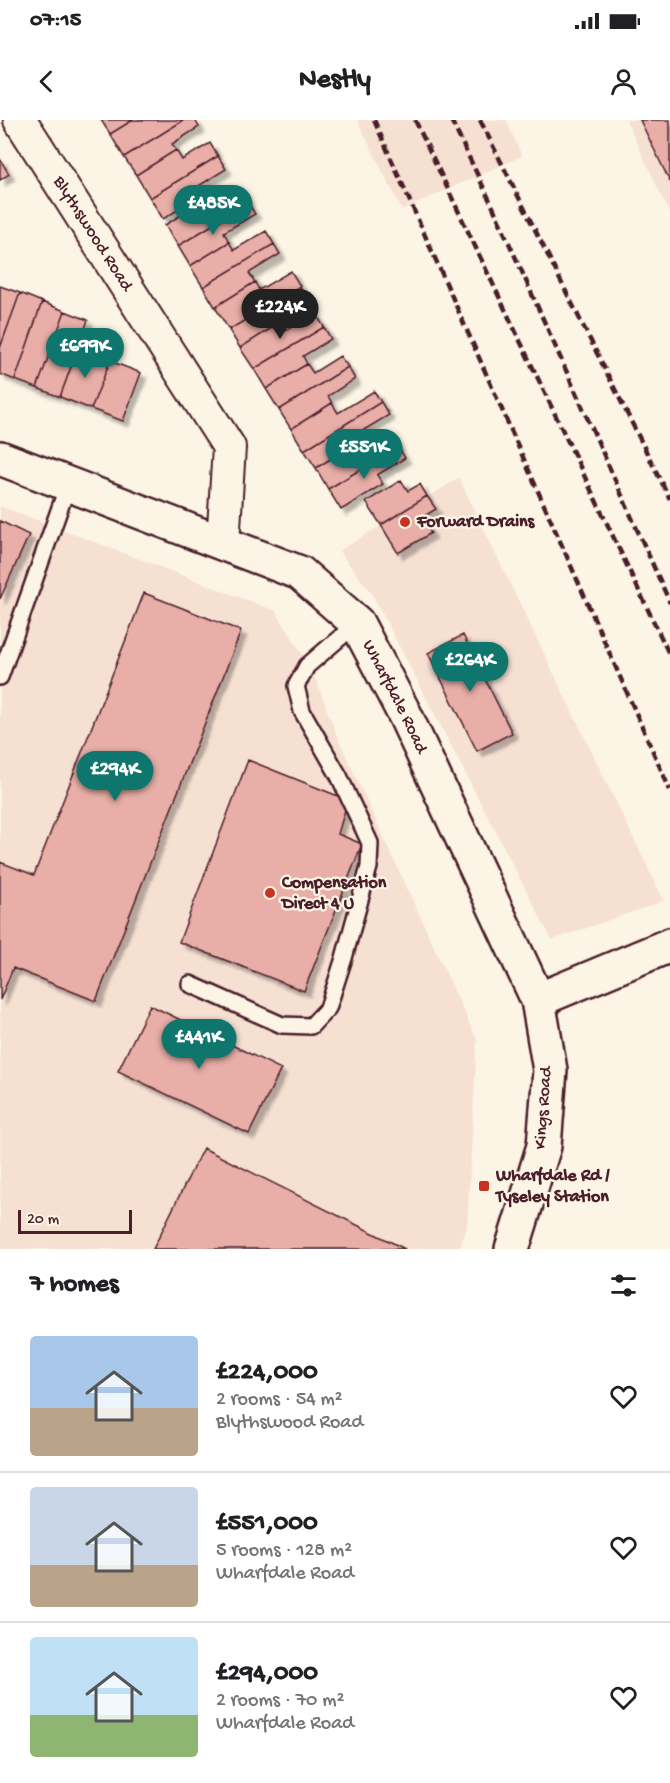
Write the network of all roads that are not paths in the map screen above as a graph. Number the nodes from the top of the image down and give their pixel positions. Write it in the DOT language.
graph roads {
  1 [pos="20,120"];
  2 [pos="0,459"];
  3 [pos="68,485"];
  4 [pos="223,544"];
  5 [pos="357,623"];
  6 [pos="0,677"];
  7 [pos="670,945"];
  8 [pos="190,984"];
  9 [pos="538,1000"];
  10 [pos="513,1249"];
  1 -- 4 [label="street, Blythswood Road"];
  2 -- 3 [label="main road, Wharfdale Road"];
  3 -- 4 [label="main road, Wharfdale Road"];
  3 -- 6 [label="lane"];
  4 -- 5 [label="main road, Wharfdale Road"];
  5 -- 8 [label="lane"];
  5 -- 9 [label="main road, Wharfdale Road"];
  7 -- 9 [label="main road"];
  9 -- 10 [label="main road, Kings Road"];
}
